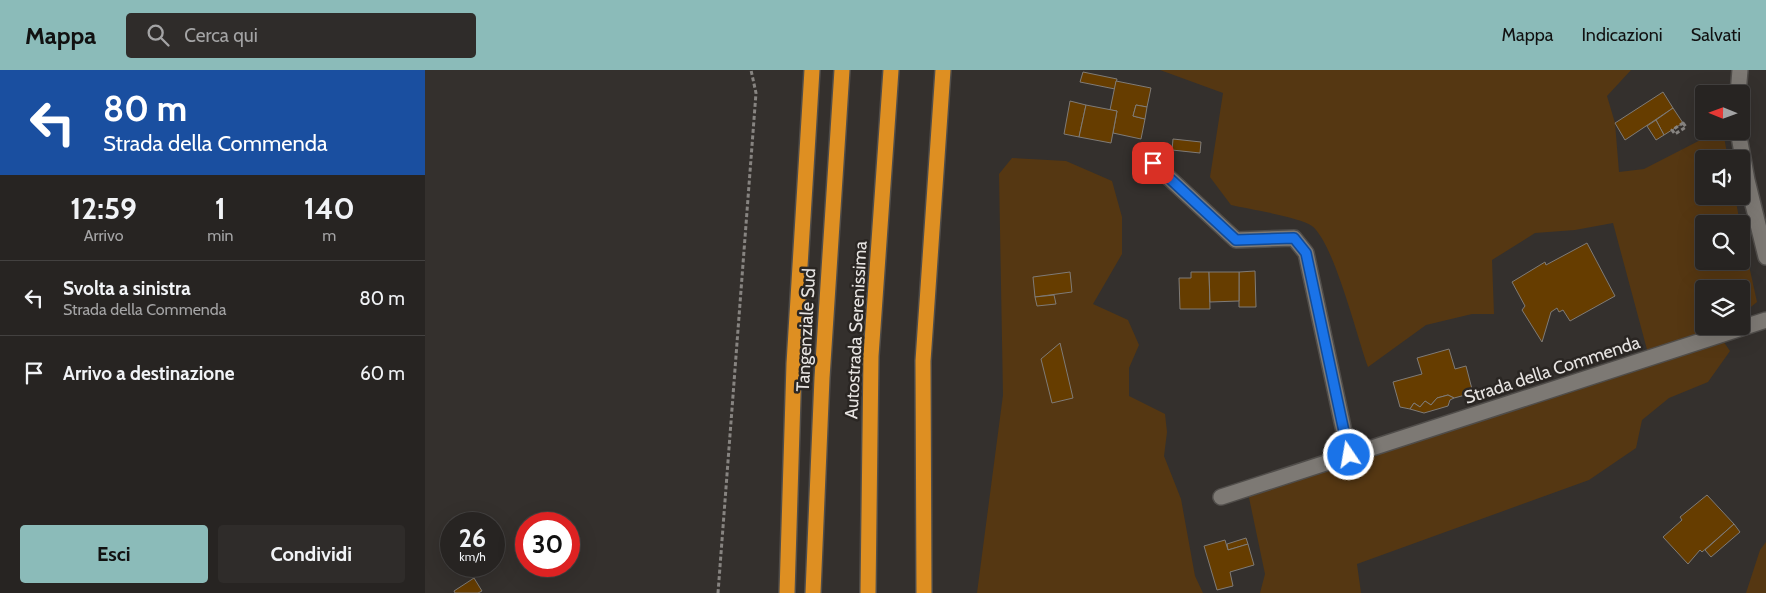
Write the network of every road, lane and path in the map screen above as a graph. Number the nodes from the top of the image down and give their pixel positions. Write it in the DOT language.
graph roads {
  1 [pos="751,70"];
  2 [pos="812,70"];
  3 [pos="842,70"];
  4 [pos="891,70"];
  5 [pos="943,70"];
  6 [pos="1740,70"];
  7 [pos="1739,85"];
  8 [pos="1740,140"];
  9 [pos="1153,163"];
  10 [pos="1766,257"];
  11 [pos="1766,320"];
  12 [pos="1349,455"];
  13 [pos="1221,498"];
  14 [pos="718,593"];
  15 [pos="787,593"];
  16 [pos="813,593"];
  17 [pos="868,593"];
  18 [pos="924,593"];
  1 -- 14 [label="path"];
  2 -- 15 [label="highway, Tangenziale Sud"];
  3 -- 16 [label="highway, Tangenziale Sud"];
  4 -- 17 [label="highway, Autostrada Serenissima"];
  5 -- 18 [label="highway"];
  6 -- 7 [label="street"];
  8 -- 10 [label="street"];
  9 -- 12 [label="street"];
  11 -- 12 [label="street, Strada della Commenda"];
  12 -- 13 [label="street, Strada della Commenda"];
}
